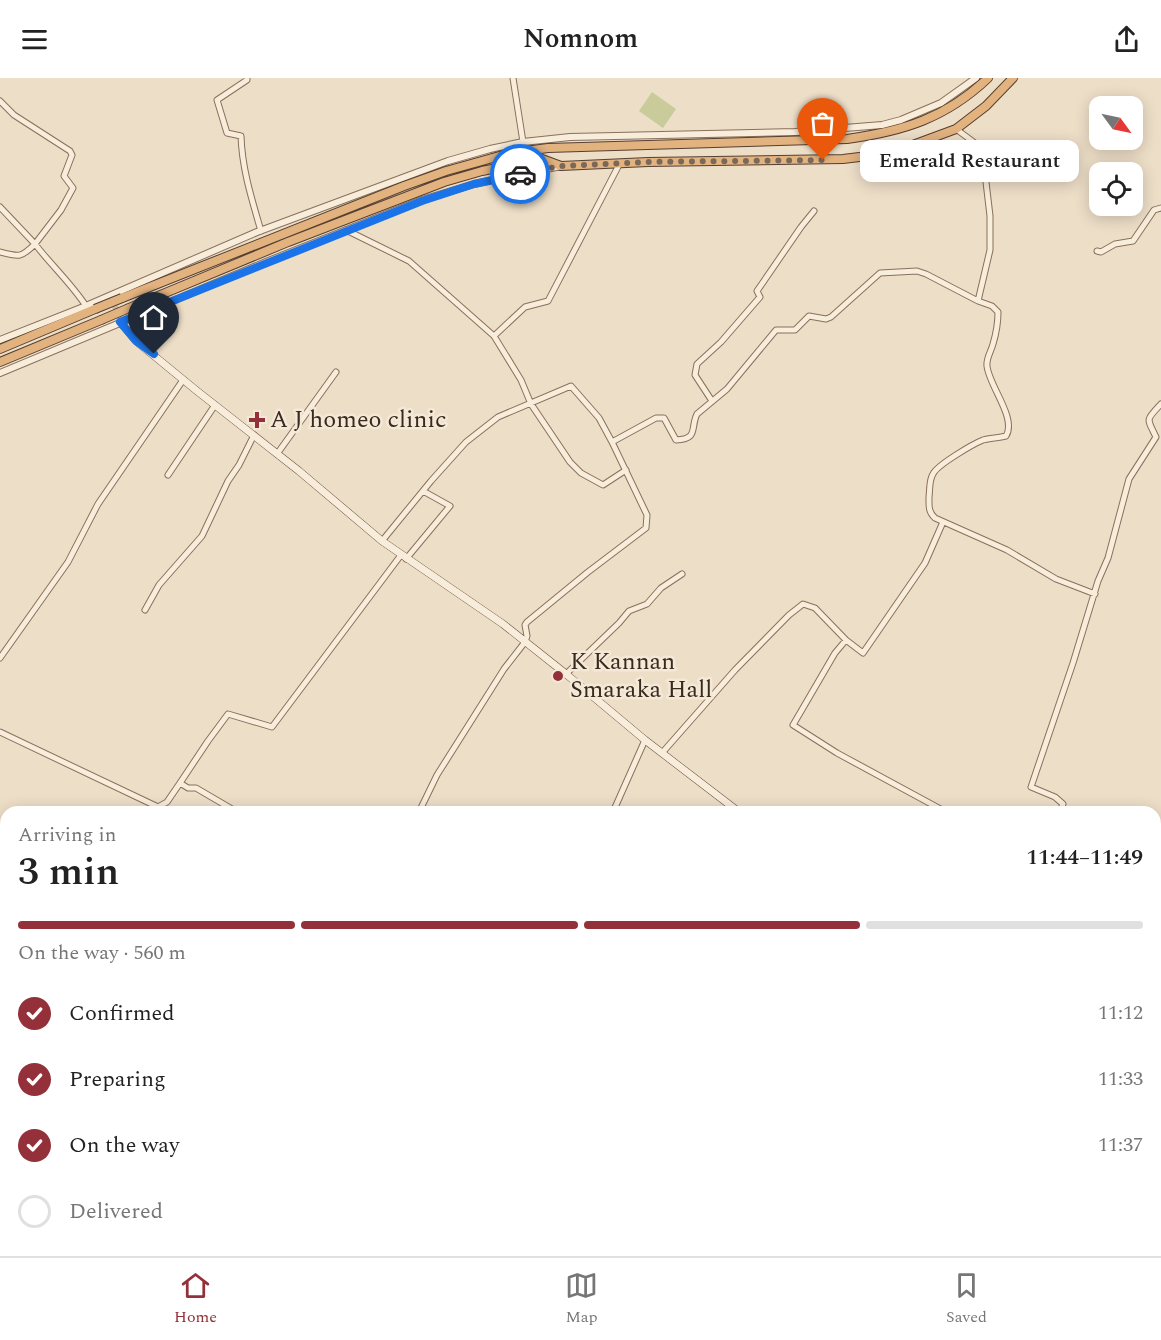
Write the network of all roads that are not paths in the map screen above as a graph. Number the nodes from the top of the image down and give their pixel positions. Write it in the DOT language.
graph roads {
  1 [pos="247,78"];
  2 [pos="513,78"];
  3 [pos="976,78"];
  4 [pos="988,78"];
  5 [pos="1013,78"];
  6 [pos="0,101"];
  7 [pos="956,129"];
  8 [pos="523,142"];
  9 [pos="620,163"];
  10 [pos="561,166"];
  11 [pos="0,207"];
  12 [pos="1161,208"];
  13 [pos="814,212"];
  14 [pos="261,231"];
  15 [pos="346,231"];
  16 [pos="35,243"];
  17 [pos="1097,251"];
  18 [pos="0,252"];
  19 [pos="978,301"];
  20 [pos="86,306"];
  21 [pos="120,322"];
  22 [pos="494,336"];
  23 [pos="0,340"];
  24 [pos="0,349"];
  25 [pos="0,362"];
  26 [pos="336,372"];
  27 [pos="0,373"];
  28 [pos="183,380"];
  29 [pos="712,401"];
  30 [pos="531,404"];
  31 [pos="1161,404"];
  32 [pos="215,405"];
  33 [pos="254,435"];
  34 [pos="612,442"];
  35 [pos="277,454"];
  36 [pos="626,470"];
  37 [pos="168,476"];
  38 [pos="423,491"];
  39 [pos="944,522"];
  40 [pos="382,541"];
  41 [pos="404,557"];
  42 [pos="682,574"];
  43 [pos="1095,594"];
  44 [pos="145,610"];
  45 [pos="846,640"];
  46 [pos="525,642"];
  47 [pos="0,658"];
  48 [pos="566,674"];
  49 [pos="0,732"];
  50 [pos="645,741"];
  51 [pos="662,753"];
  52 [pos="180,783"];
  53 [pos="156,806"];
  54 [pos="160,806"];
  55 [pos="227,806"];
  56 [pos="422,806"];
  57 [pos="616,806"];
  58 [pos="731,806"];
  59 [pos="935,806"];
  60 [pos="1062,806"];
  1 -- 14 [label="street"];
  2 -- 8 [label="street"];
  3 -- 8 [label="street"];
  4 -- 24 [label="highway, bridge"];
  5 -- 7 [label="highway"];
  6 -- 16 [label="street"];
  7 -- 9 [label="highway"];
  7 -- 19 [label="street"];
  8 -- 14 [label="street"];
  9 -- 10 [label="highway"];
  9 -- 22 [label="street"];
  10 -- 15 [label="street"];
  10 -- 25 [label="highway, bridge"];
  11 -- 16 [label="street"];
  12 -- 17 [label="street"];
  13 -- 29 [label="street"];
  14 -- 20 [label="street"];
  15 -- 21 [label="street"];
  15 -- 22 [label="street"];
  16 -- 18 [label="street"];
  16 -- 20 [label="street"];
  19 -- 29 [label="street"];
  19 -- 39 [label="street"];
  20 -- 23 [label="street"];
  21 -- 27 [label="street"];
  21 -- 28 [label="main road"];
  22 -- 30 [label="street"];
  26 -- 35 [label="street"];
  28 -- 32 [label="main road"];
  28 -- 47 [label="street"];
  29 -- 34 [label="street"];
  30 -- 34 [label="street"];
  30 -- 36 [label="street"];
  30 -- 38 [label="street"];
  31 -- 43 [label="street"];
  32 -- 33 [label="main road"];
  32 -- 37 [label="street"];
  33 -- 35 [label="main road"];
  33 -- 44 [label="street"];
  34 -- 36 [label="street"];
  35 -- 40 [label="main road"];
  36 -- 46 [label="street"];
  38 -- 40 [label="street"];
  38 -- 41 [label="street"];
  39 -- 43 [label="street"];
  39 -- 45 [label="street"];
  40 -- 41 [label="main road"];
  41 -- 46 [label="main road"];
  41 -- 52 [label="street"];
  42 -- 48 [label="street"];
  43 -- 60 [label="street"];
  45 -- 51 [label="street"];
  45 -- 59 [label="street"];
  46 -- 48 [label="main road"];
  46 -- 56 [label="street"];
  48 -- 50 [label="main road"];
  49 -- 53 [label="street"];
  50 -- 51 [label="main road"];
  50 -- 57 [label="street"];
  51 -- 58 [label="main road"];
  52 -- 54 [label="street"];
  52 -- 55 [label="street"];
}
